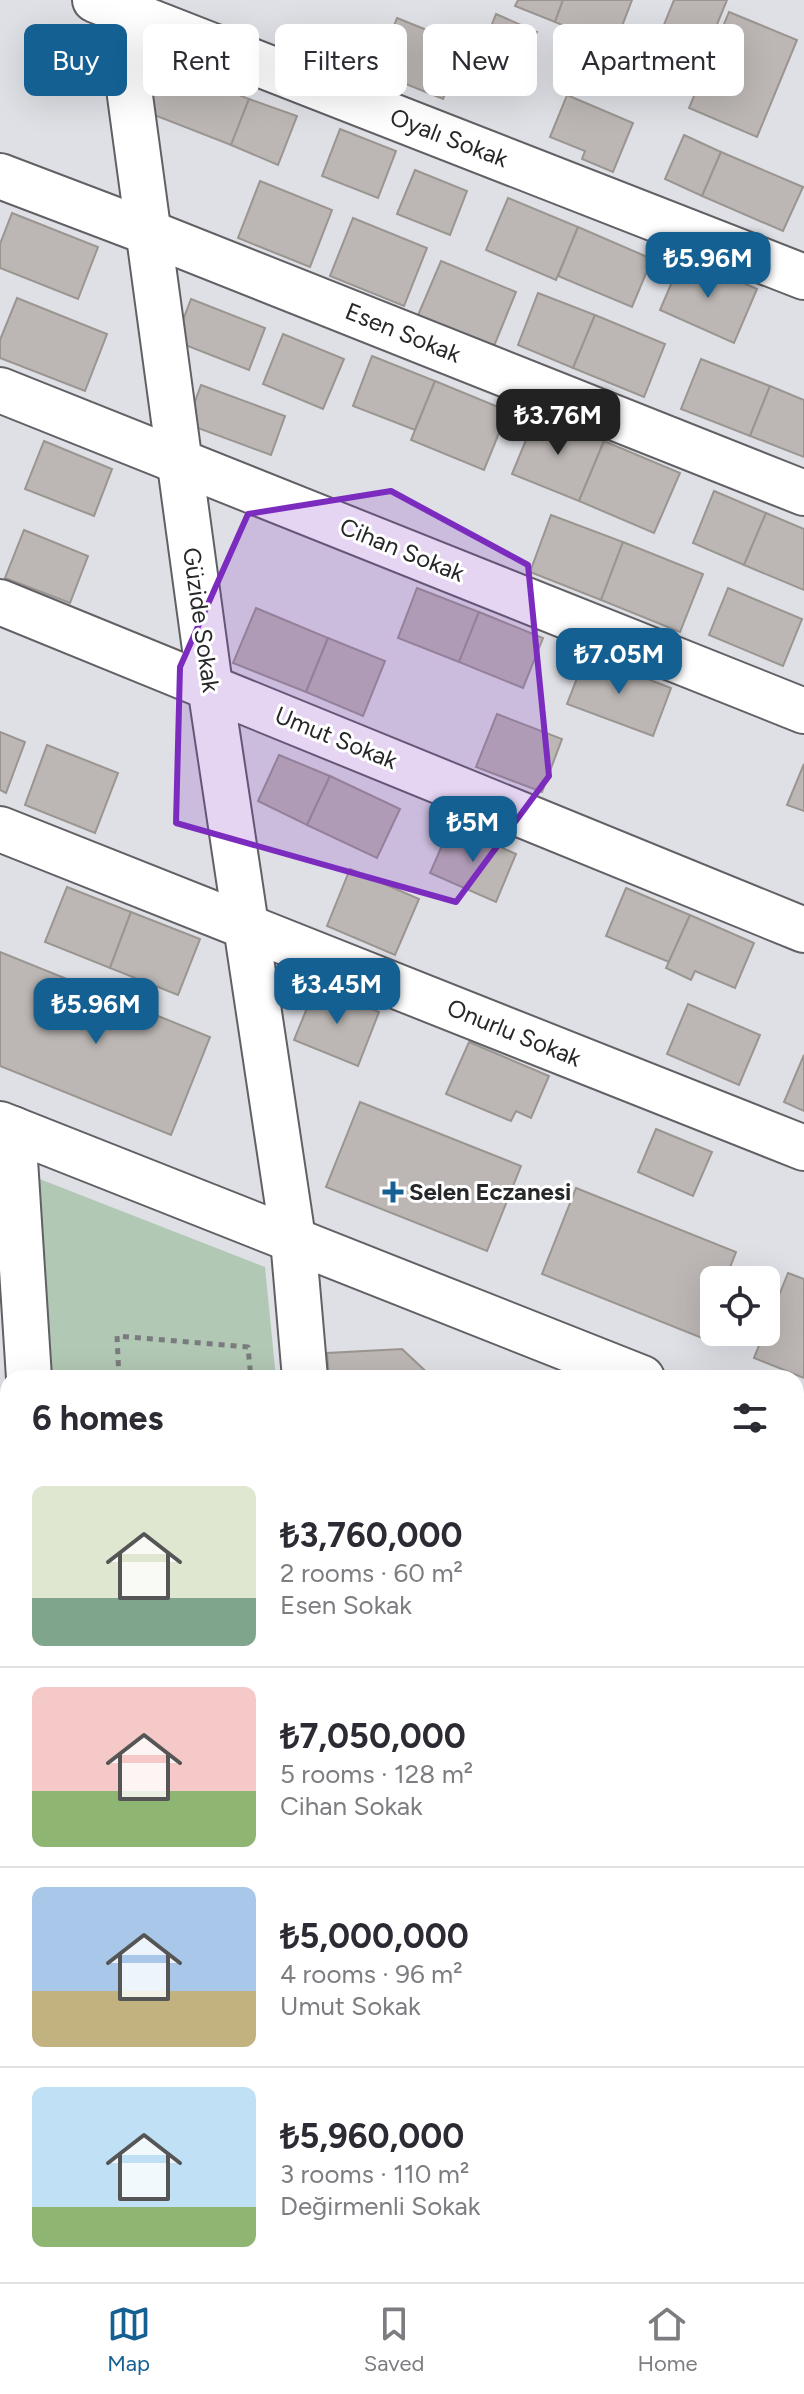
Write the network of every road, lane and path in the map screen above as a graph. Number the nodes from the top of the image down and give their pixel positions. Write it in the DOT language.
graph roads {
  1 [pos="110,3"];
  2 [pos="0,176"];
  3 [pos="150,233"];
  4 [pos="804,277"];
  5 [pos="0,390"];
  6 [pos="180,461"];
  7 [pos="804,493"];
  8 [pos="0,602"];
  9 [pos="210,686"];
  10 [pos="804,711"];
  11 [pos="0,829"];
  12 [pos="245,926"];
  13 [pos="804,930"];
  14 [pos="6,1126"];
  15 [pos="804,1148"];
  16 [pos="293,1239"];
  17 [pos="28,1370"];
  18 [pos="119,1370"];
  19 [pos="250,1370"];
  20 [pos="304,1370"];
  21 [pos="622,1370"];
  1 -- 3 [label="street, Güzide Sokak"];
  1 -- 4 [label="street, Oyalı Sokak"];
  2 -- 3 [label="street, Esen Sokak"];
  3 -- 6 [label="street, Güzide Sokak"];
  3 -- 7 [label="street, Esen Sokak"];
  5 -- 6 [label="street, Cihan Sokak"];
  6 -- 9 [label="street, Güzide Sokak"];
  6 -- 10 [label="street, Cihan Sokak"];
  8 -- 9 [label="street, Umut Sokak"];
  9 -- 12 [label="street, Güzide Sokak"];
  9 -- 13 [label="street, Umut Sokak"];
  11 -- 12 [label="street, Onurlu Sokak"];
  12 -- 15 [label="street, Onurlu Sokak"];
  12 -- 16 [label="street, Güzide Sokak"];
  14 -- 16 [label="street"];
  14 -- 17 [label="street"];
  16 -- 20 [label="street, Güzide Sokak"];
  16 -- 21 [label="street"];
  18 -- 19 [label="path"];
}
